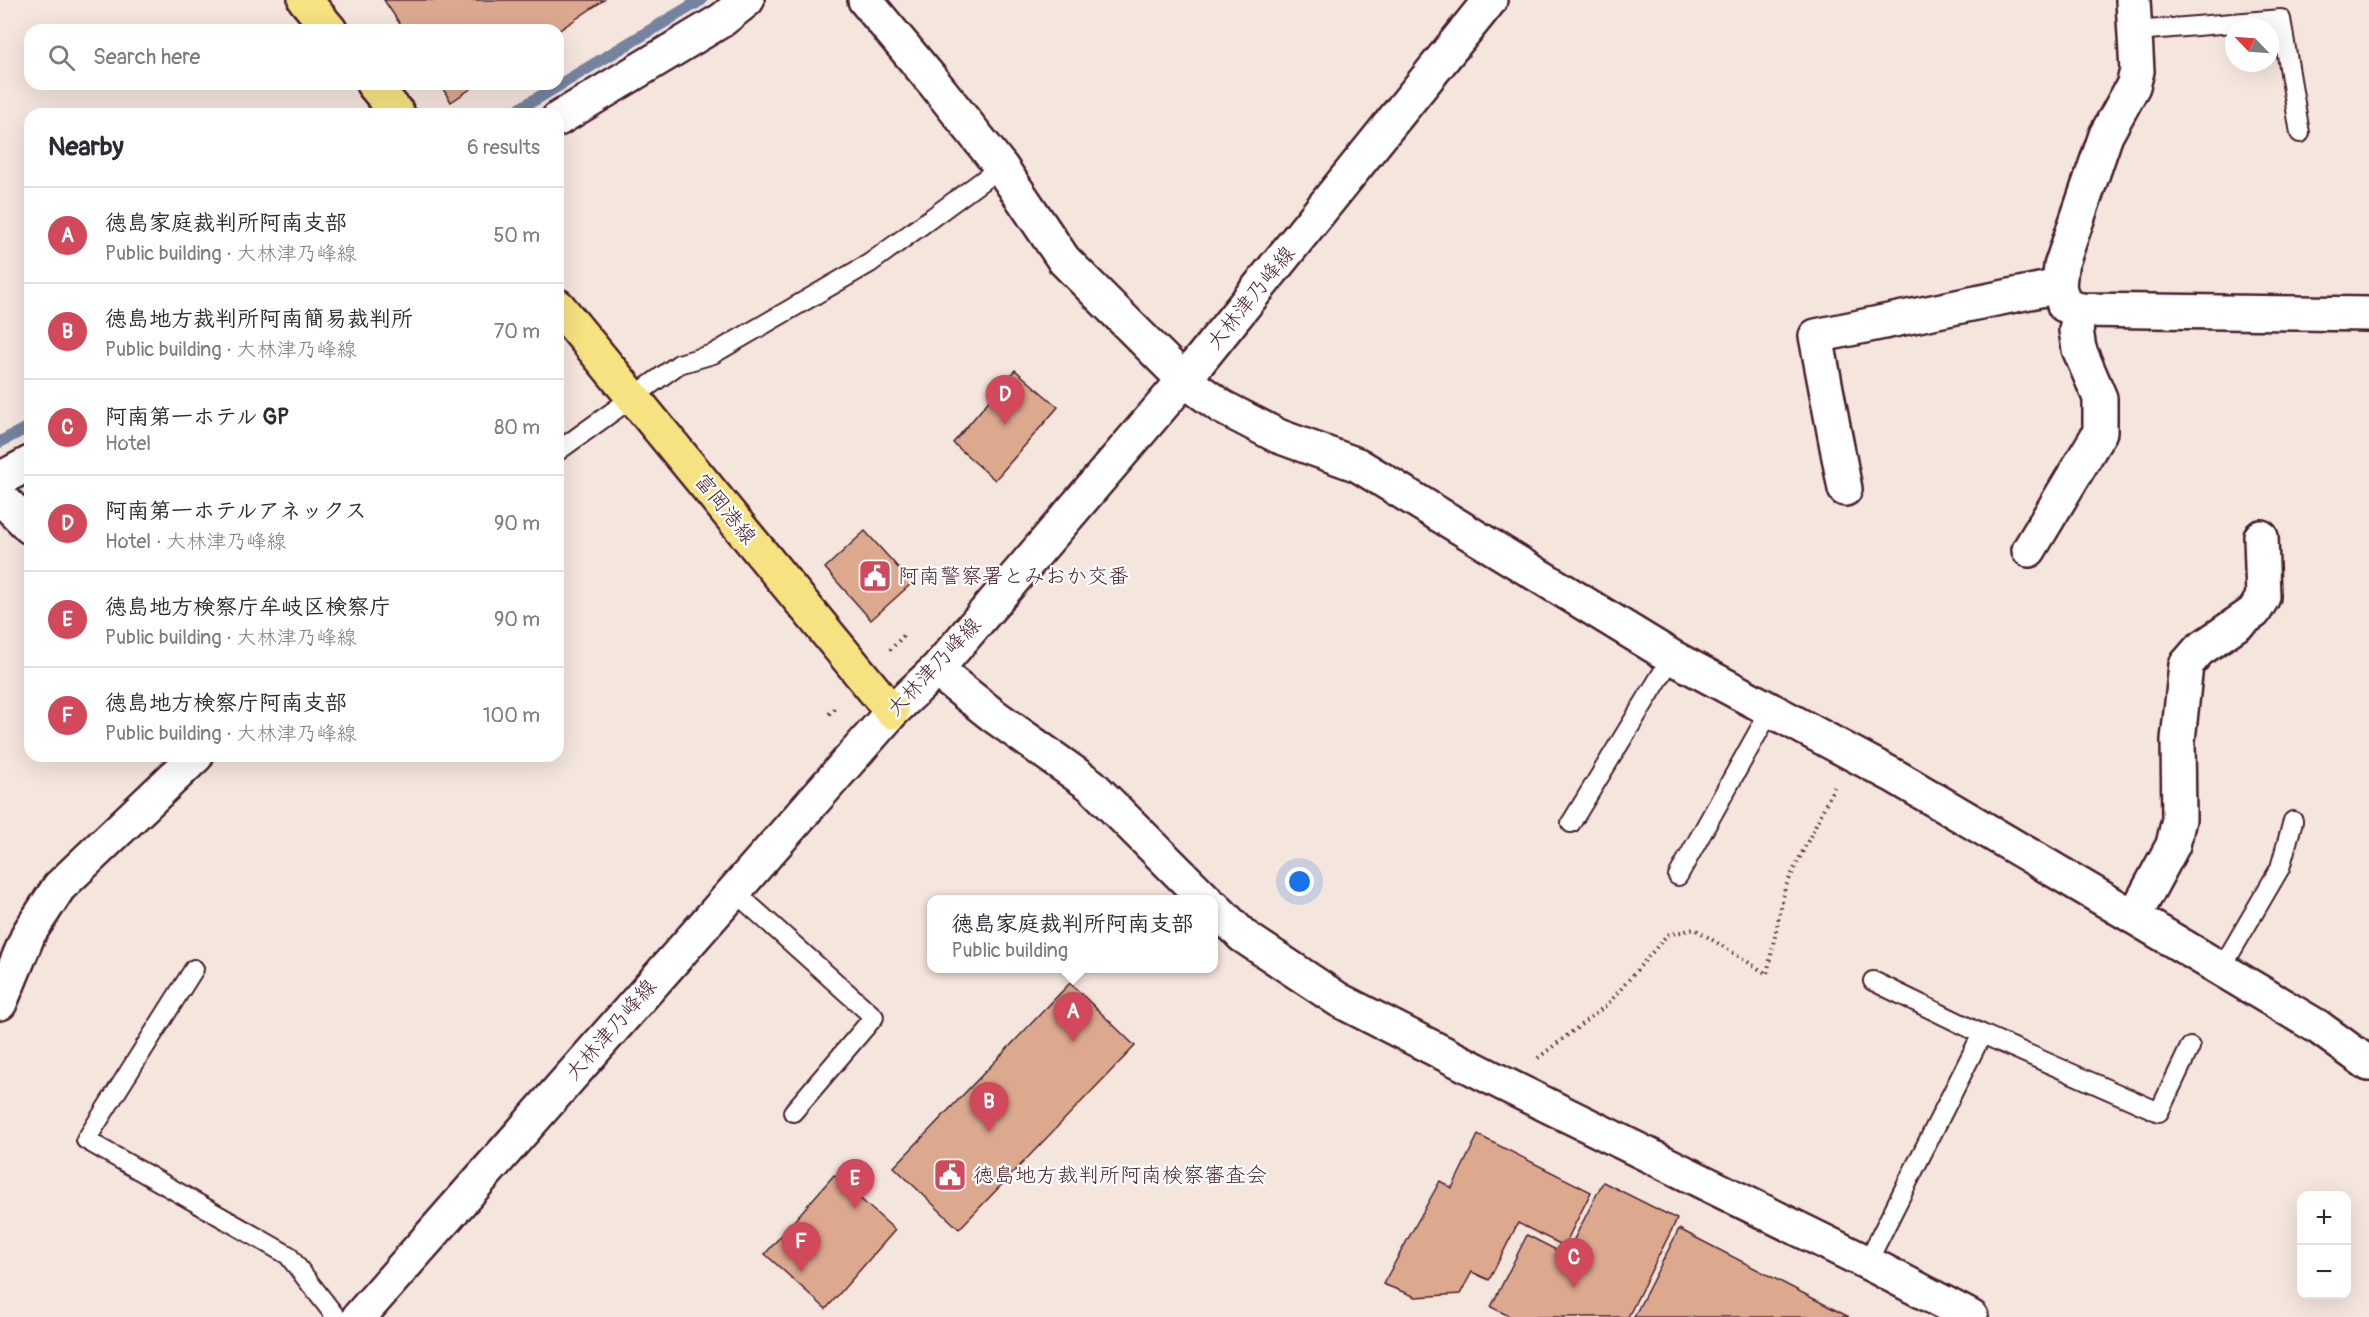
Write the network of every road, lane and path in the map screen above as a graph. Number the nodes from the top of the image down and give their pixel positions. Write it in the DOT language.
graph roads {
  1 [pos="305,0"];
  2 [pos="747,0"];
  3 [pos="865,0"];
  4 [pos="1490,0"];
  5 [pos="2134,15"];
  6 [pos="325,24"];
  7 [pos="378,90"];
  8 [pos="393,108"];
  9 [pos="564,115"];
  10 [pos="2300,134"];
  11 [pos="1001,167"];
  12 [pos="2059,286"];
  13 [pos="2080,310"];
  14 [pos="564,313"];
  15 [pos="2369,314"];
  16 [pos="1184,380"];
  17 [pos="633,396"];
  18 [pos="564,447"];
  19 [pos="24,466"];
  20 [pos="0,479"];
  21 [pos="1845,489"];
  22 [pos="0,497"];
  23 [pos="24,521"];
  24 [pos="2260,537"];
  25 [pos="2029,550"];
  26 [pos="1672,657"];
  27 [pos="936,670"];
  28 [pos="1771,709"];
  29 [pos="892,712"];
  30 [pos="1851,752"];
  31 [pos="190,762"];
  32 [pos="2293,821"];
  33 [pos="1571,823"];
  34 [pos="1678,876"];
  35 [pos="734,891"];
  36 [pos="1201,895"];
  37 [pos="1218,911"];
  38 [pos="2134,917"];
  39 [pos="194,969"];
  40 [pos="2221,969"];
  41 [pos="1873,981"];
  42 [pos="0,1003"];
  43 [pos="1982,1034"];
  44 [pos="2190,1047"];
  45 [pos="2369,1064"];
  46 [pos="1504,1084"];
  47 [pos="793,1112"];
  48 [pos="1867,1263"];
  49 [pos="336,1317"];
  50 [pos="359,1317"];
  51 [pos="1971,1317"];
  1 -- 6 [label="main road"];
  2 -- 9 [label="street"];
  3 -- 11 [label="street"];
  4 -- 16 [label="street, 大林津乃峰線"];
  5 -- 10 [label="lane"];
  5 -- 12 [label="street"];
  7 -- 8 [label="main road"];
  11 -- 16 [label="street"];
  11 -- 17 [label="lane"];
  12 -- 13 [label="street"];
  12 -- 21 [label="street"];
  13 -- 15 [label="street"];
  13 -- 25 [label="street"];
  14 -- 17 [label="main road, 富岡港線"];
  16 -- 26 [label="street"];
  16 -- 27 [label="street, 大林津乃峰線"];
  17 -- 18 [label="lane"];
  17 -- 29 [label="main road, 富岡港線"];
  19 -- 20 [label="street"];
  22 -- 23 [label="street"];
  24 -- 38 [label="street"];
  26 -- 28 [label="street"];
  26 -- 33 [label="lane"];
  27 -- 29 [label="street, 大林津乃峰線"];
  27 -- 36 [label="street"];
  28 -- 30 [label="street"];
  28 -- 34 [label="lane"];
  29 -- 35 [label="street, 大林津乃峰線"];
  30 -- 38 [label="street"];
  30 -- 46 [label="path"];
  31 -- 42 [label="street"];
  32 -- 40 [label="lane"];
  35 -- 47 [label="lane"];
  35 -- 50 [label="street, 大林津乃峰線"];
  37 -- 46 [label="street"];
  38 -- 40 [label="street"];
  39 -- 49 [label="lane"];
  40 -- 45 [label="street"];
  41 -- 43 [label="lane"];
  43 -- 44 [label="lane"];
  43 -- 48 [label="lane"];
  46 -- 48 [label="street"];
  48 -- 51 [label="street"];
}
